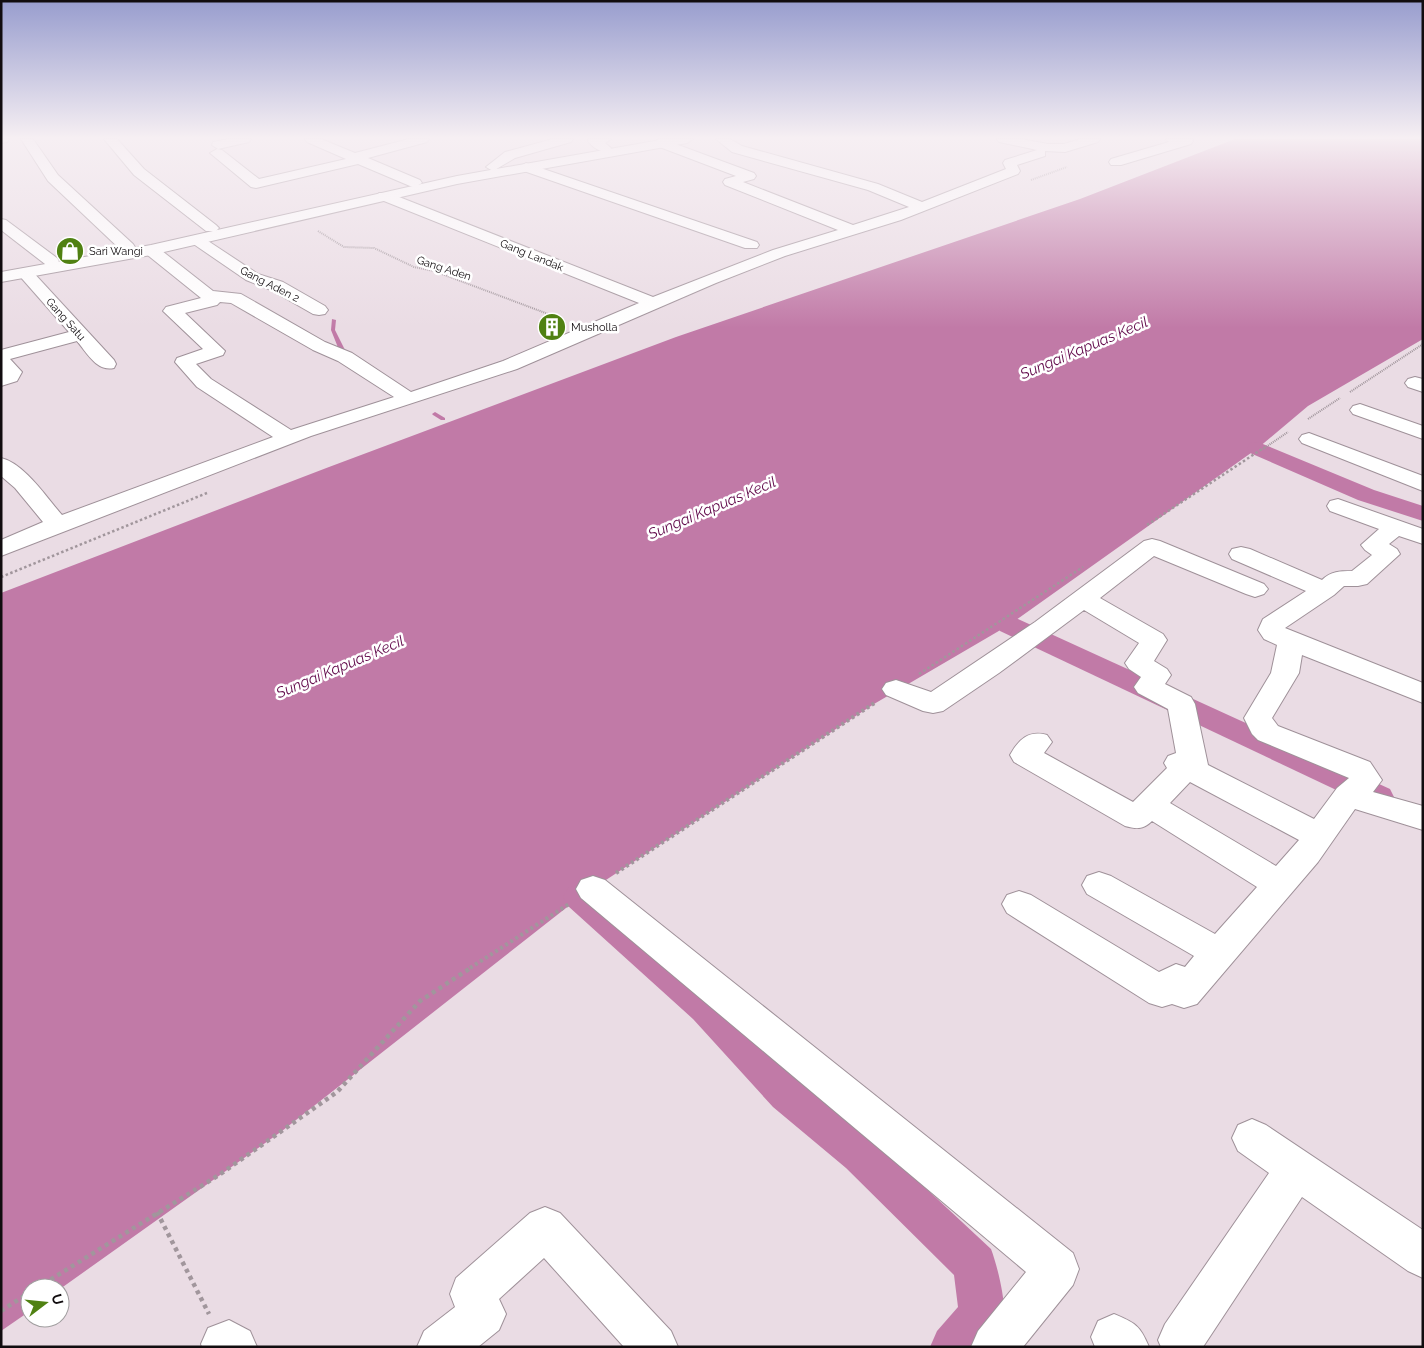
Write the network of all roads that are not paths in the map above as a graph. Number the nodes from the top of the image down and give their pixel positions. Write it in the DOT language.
graph roads {
  1 [pos="79,202"];
  2 [pos="179,202"];
  3 [pos="344,202"];
  4 [pos="349,202"];
  5 [pos="399,202"];
  6 [pos="627,202"];
  7 [pos="780,202"];
  8 [pos="909,202"];
  9 [pos="936,202"];
  10 [pos="336,204"];
  11 [pos="924,207"];
  12 [pos="1,223"];
  13 [pos="211,228"];
  14 [pos="851,230"];
  15 [pos="197,240"];
  16 [pos="751,245"];
  17 [pos="127,247"];
  18 [pos="151,250"];
  19 [pos="51,261"];
  20 [pos="1,270"];
  21 [pos="25,273"];
  22 [pos="1,277"];
  23 [pos="215,297"];
  24 [pos="653,303"];
  25 [pos="319,310"];
  26 [pos="80,335"];
  27 [pos="1,356"];
  28 [pos="1,362"];
  29 [pos="107,364"];
  30 [pos="1,380"];
  31 [pos="404,395"];
  32 [pos="1360,410"];
  33 [pos="1307,430"];
  34 [pos="1423,433"];
  35 [pos="289,438"];
  36 [pos="1,464"];
  37 [pos="1423,484"];
  38 [pos="1338,506"];
  39 [pos="50,528"];
  40 [pos="1395,528"];
  41 [pos="1423,537"];
  42 [pos="1,549"];
  43 [pos="1240,554"];
  44 [pos="1255,589"];
  45 [pos="1325,590"];
  46 [pos="1083,599"];
  47 [pos="1291,641"];
  48 [pos="896,689"];
  49 [pos="1423,694"];
  50 [pos="1036,742"];
  51 [pos="1186,767"];
  52 [pos="1355,790"];
  53 [pos="1149,805"];
  54 [pos="1423,818"];
  55 [pos="1319,836"];
  56 [pos="1280,884"];
  57 [pos="1100,885"];
  58 [pos="593,888"];
  59 [pos="1019,904"];
  60 [pos="1219,954"];
  61 [pos="1252,1138"];
  62 [pos="1296,1169"];
  63 [pos="1423,1256"];
  64 [pos="1181,1340"];
  65 [pos="440,1347"];
  66 [pos="655,1347"];
  67 [pos="994,1347"];
  1 -- 17 [label="main road"];
  2 -- 13 [label="main road"];
  3 -- 10 [label="main road"];
  4 -- 10 [label="main road"];
  5 -- 24 [label="main road, Gang Landak"];
  6 -- 16 [label="main road"];
  7 -- 14 [label="main road"];
  8 -- 11 [label="main road"];
  9 -- 11 [label="main road"];
  10 -- 13 [label="main road"];
  10 -- 15 [label="main road"];
  11 -- 14 [label="main road"];
  12 -- 19 [label="main road"];
  13 -- 17 [label="main road"];
  14 -- 24 [label="main road"];
  15 -- 18 [label="main road"];
  15 -- 25 [label="main road, Gang Aden 2"];
  17 -- 19 [label="main road"];
  18 -- 21 [label="main road"];
  18 -- 23 [label="main road"];
  19 -- 20 [label="main road"];
  21 -- 22 [label="main road"];
  21 -- 26 [label="main road, Gang Satu"];
  23 -- 31 [label="main road"];
  23 -- 35 [label="main road"];
  24 -- 35 [label="main road"];
  26 -- 27 [label="main road"];
  26 -- 29 [label="main road, Gang Satu"];
  28 -- 30 [label="main road"];
  32 -- 34 [label="main road"];
  33 -- 37 [label="main road"];
  35 -- 39 [label="main road"];
  36 -- 39 [label="main road"];
  38 -- 40 [label="main road"];
  39 -- 42 [label="main road"];
  40 -- 41 [label="main road"];
  40 -- 45 [label="main road"];
  43 -- 45 [label="main road"];
  44 -- 46 [label="main road"];
  45 -- 47 [label="main road"];
  46 -- 48 [label="main road"];
  46 -- 51 [label="main road"];
  47 -- 49 [label="main road"];
  47 -- 52 [label="main road"];
  50 -- 53 [label="main road"];
  51 -- 53 [label="main road"];
  51 -- 55 [label="main road"];
  52 -- 54 [label="main road"];
  52 -- 55 [label="main road"];
  53 -- 56 [label="main road"];
  55 -- 56 [label="main road"];
  56 -- 60 [label="main road"];
  57 -- 60 [label="main road"];
  58 -- 67 [label="main road"];
  59 -- 60 [label="main road"];
  61 -- 62 [label="main road"];
  62 -- 63 [label="main road"];
  62 -- 64 [label="main road"];
  65 -- 66 [label="main road"];
}
